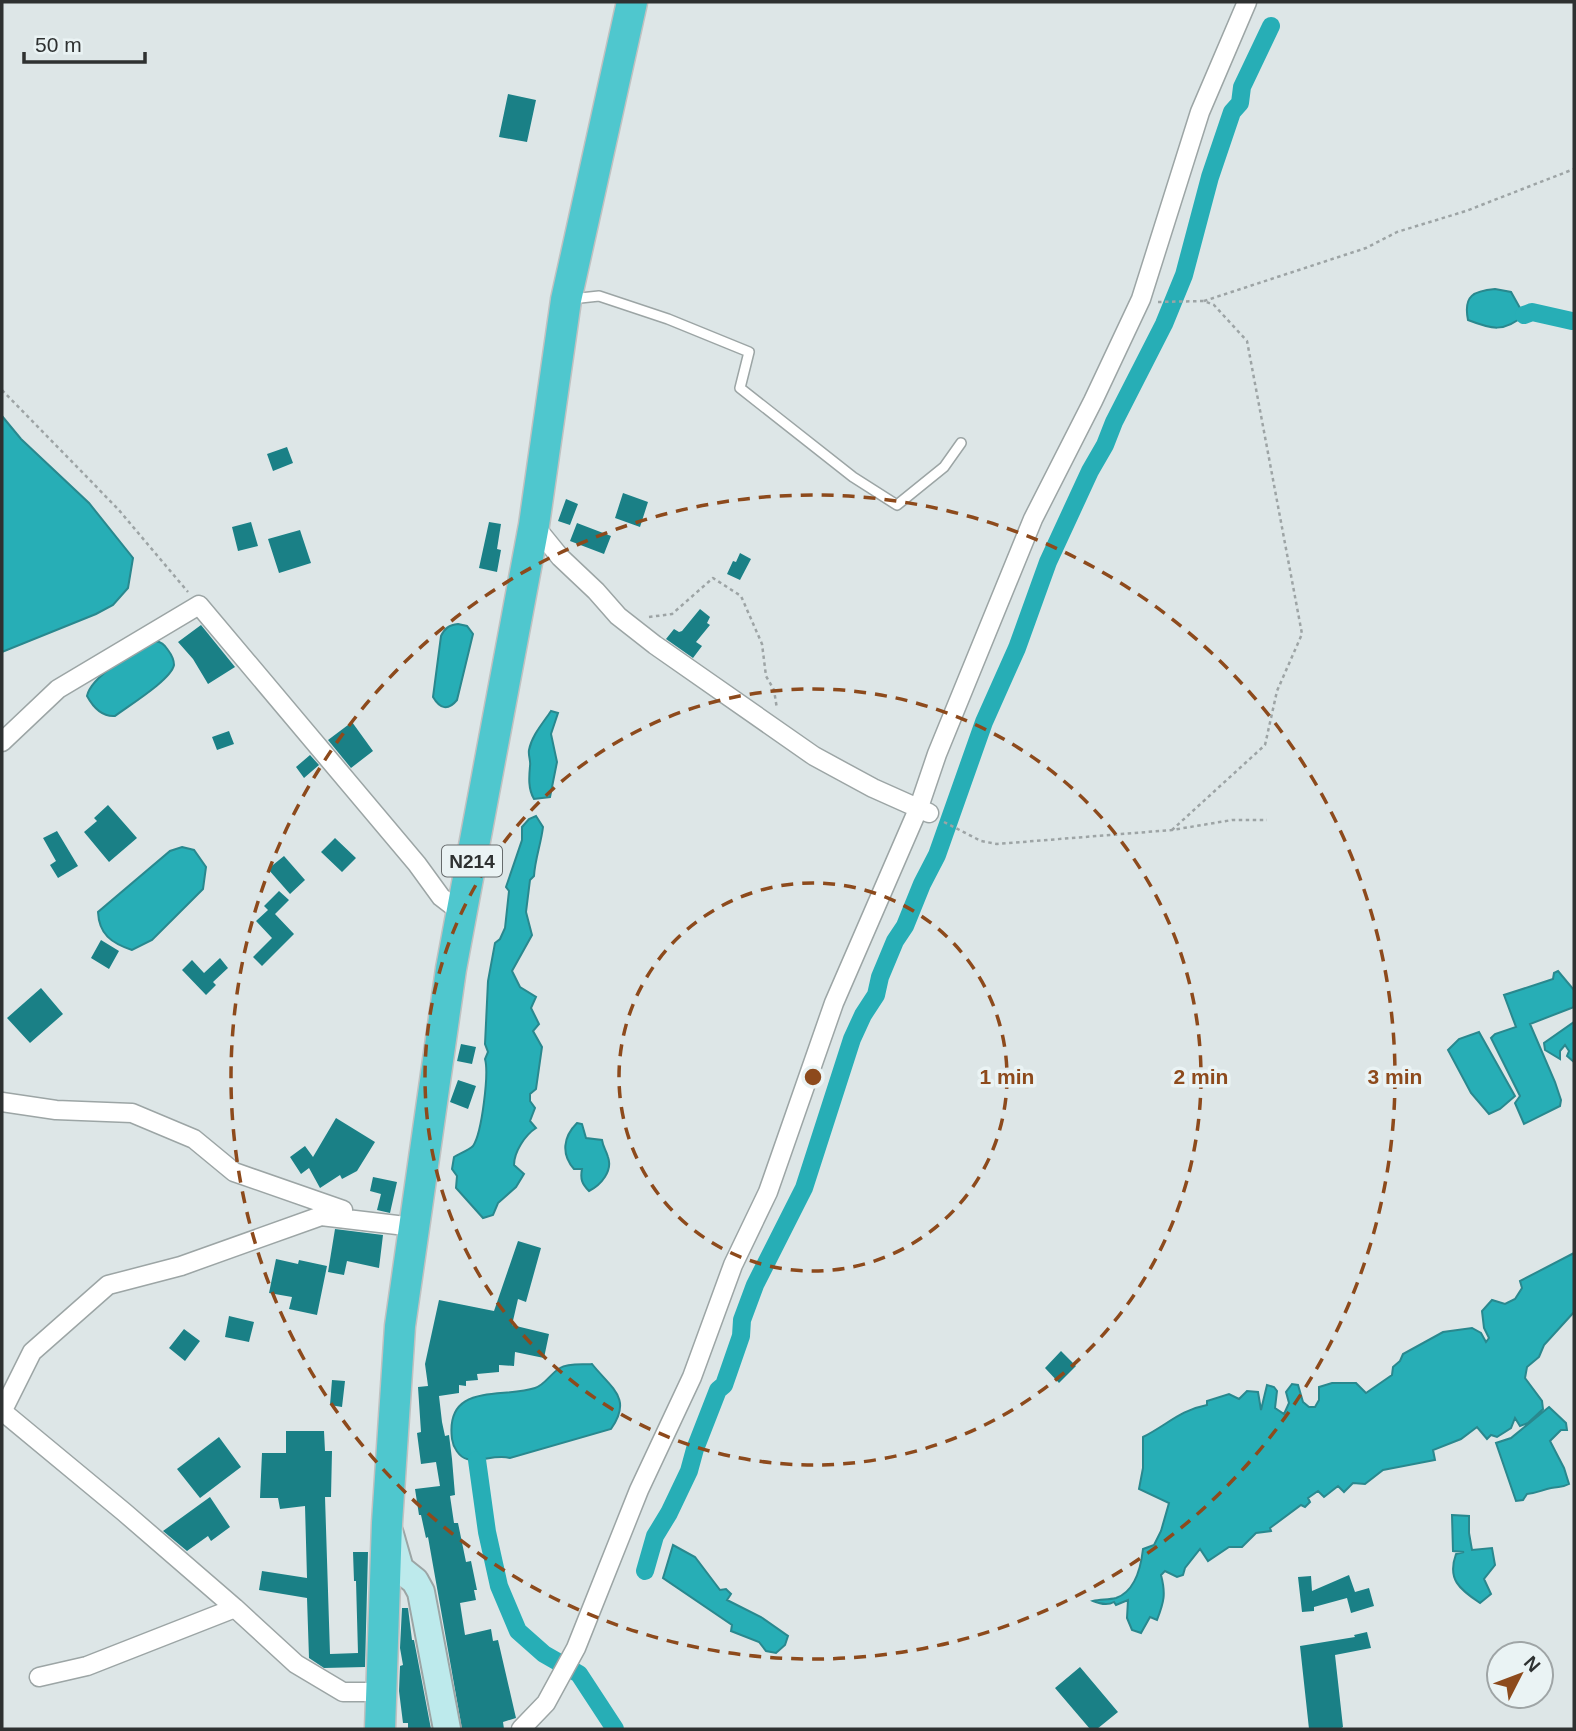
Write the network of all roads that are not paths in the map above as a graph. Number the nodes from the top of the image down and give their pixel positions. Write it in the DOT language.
graph roads {
  1 [pos="632,2"];
  2 [pos="1247,2"];
  3 [pos="566,300"];
  4 [pos="961,443"];
  5 [pos="534,525"];
  6 [pos="2,742"];
  7 [pos="924,810"];
  8 [pos="463,914"];
  9 [pos="2,1102"];
  10 [pos="414,1227"];
  11 [pos="2,1412"];
  12 [pos="387,1523"];
  13 [pos="235,1608"];
  14 [pos="39,1677"];
  15 [pos="381,1692"];
  16 [pos="380,1729"];
  17 [pos="447,1729"];
  18 [pos="521,1729"];
  1 -- 3 [label="highway, N214"];
  2 -- 7 [label="street"];
  3 -- 4 [label="lane"];
  3 -- 5 [label="highway, N214"];
  5 -- 7 [label="street"];
  5 -- 8 [label="highway, N214"];
  6 -- 8 [label="street"];
  7 -- 18 [label="street"];
  8 -- 10 [label="highway, N214"];
  9 -- 10 [label="street"];
  10 -- 11 [label="street"];
  10 -- 12 [label="highway, N214"];
  11 -- 13 [label="street"];
  12 -- 15 [label="highway, N214"];
  12 -- 17 [label="main road"];
  13 -- 14 [label="street"];
  13 -- 15 [label="street"];
  15 -- 16 [label="highway, N214"];
}
